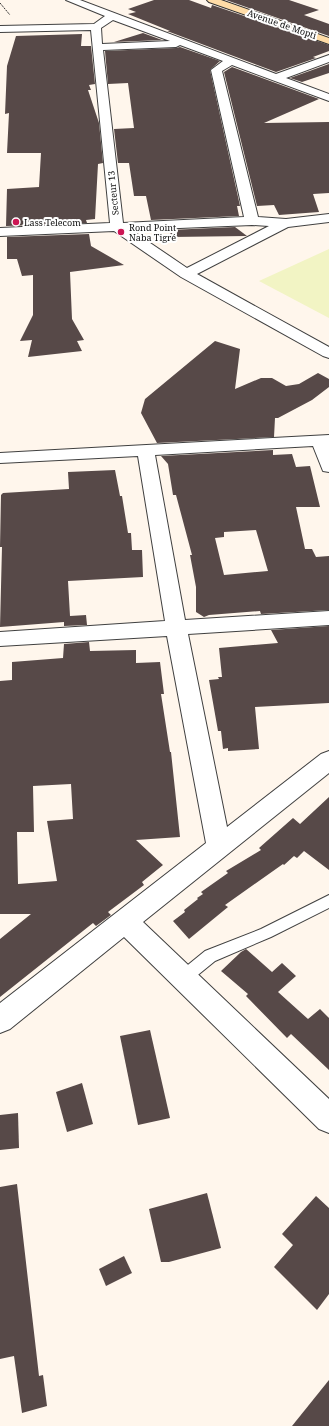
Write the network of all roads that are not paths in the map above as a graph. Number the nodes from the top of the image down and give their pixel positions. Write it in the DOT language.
graph roads {
  1 [pos="71,0"];
  2 [pos="212,0"];
  3 [pos="102,2"];
  4 [pos="87,6"];
  5 [pos="112,16"];
  6 [pos="96,27"];
  7 [pos="0,29"];
  8 [pos="329,41"];
  9 [pos="186,44"];
  10 [pos="97,47"];
  11 [pos="329,58"];
  12 [pos="231,61"];
  13 [pos="275,78"];
  14 [pos="329,98"];
  15 [pos="329,218"];
  16 [pos="252,221"];
  17 [pos="286,223"];
  18 [pos="117,227"];
  19 [pos="0,232"];
  20 [pos="186,274"];
  21 [pos="329,353"];
  22 [pos="324,441"];
  23 [pos="146,452"];
  24 [pos="0,458"];
  25 [pos="329,468"];
  26 [pos="329,618"];
  27 [pos="176,628"];
  28 [pos="0,639"];
  29 [pos="329,760"];
  30 [pos="219,847"];
  31 [pos="329,901"];
  32 [pos="125,921"];
  33 [pos="183,978"];
  34 [pos="0,1020"];
  35 [pos="329,1119"];
  1 -- 4 [label="street"];
  2 -- 8 [label="street, Avenue de Mopti"];
  3 -- 4 [label="street"];
  4 -- 5 [label="street"];
  5 -- 6 [label="street"];
  5 -- 9 [label="street"];
  6 -- 7 [label="street"];
  6 -- 10 [label="street, Secteur 13"];
  9 -- 10 [label="street"];
  9 -- 12 [label="street"];
  10 -- 18 [label="street, Secteur 13"];
  11 -- 13 [label="street"];
  12 -- 13 [label="street"];
  12 -- 16 [label="street"];
  13 -- 14 [label="street"];
  15 -- 17 [label="street"];
  16 -- 17 [label="street"];
  16 -- 18 [label="street"];
  17 -- 20 [label="street"];
  18 -- 19 [label="street"];
  18 -- 20 [label="street, Secteur 13"];
  20 -- 21 [label="street, Secteur 13"];
  22 -- 23 [label="street"];
  22 -- 25 [label="street"];
  23 -- 24 [label="street"];
  23 -- 27 [label="street"];
  26 -- 27 [label="street"];
  27 -- 28 [label="street"];
  27 -- 30 [label="street"];
  29 -- 30 [label="street"];
  30 -- 32 [label="street"];
  31 -- 33 [label="lane"];
  32 -- 33 [label="street"];
  32 -- 34 [label="street"];
  33 -- 35 [label="street"];
}
